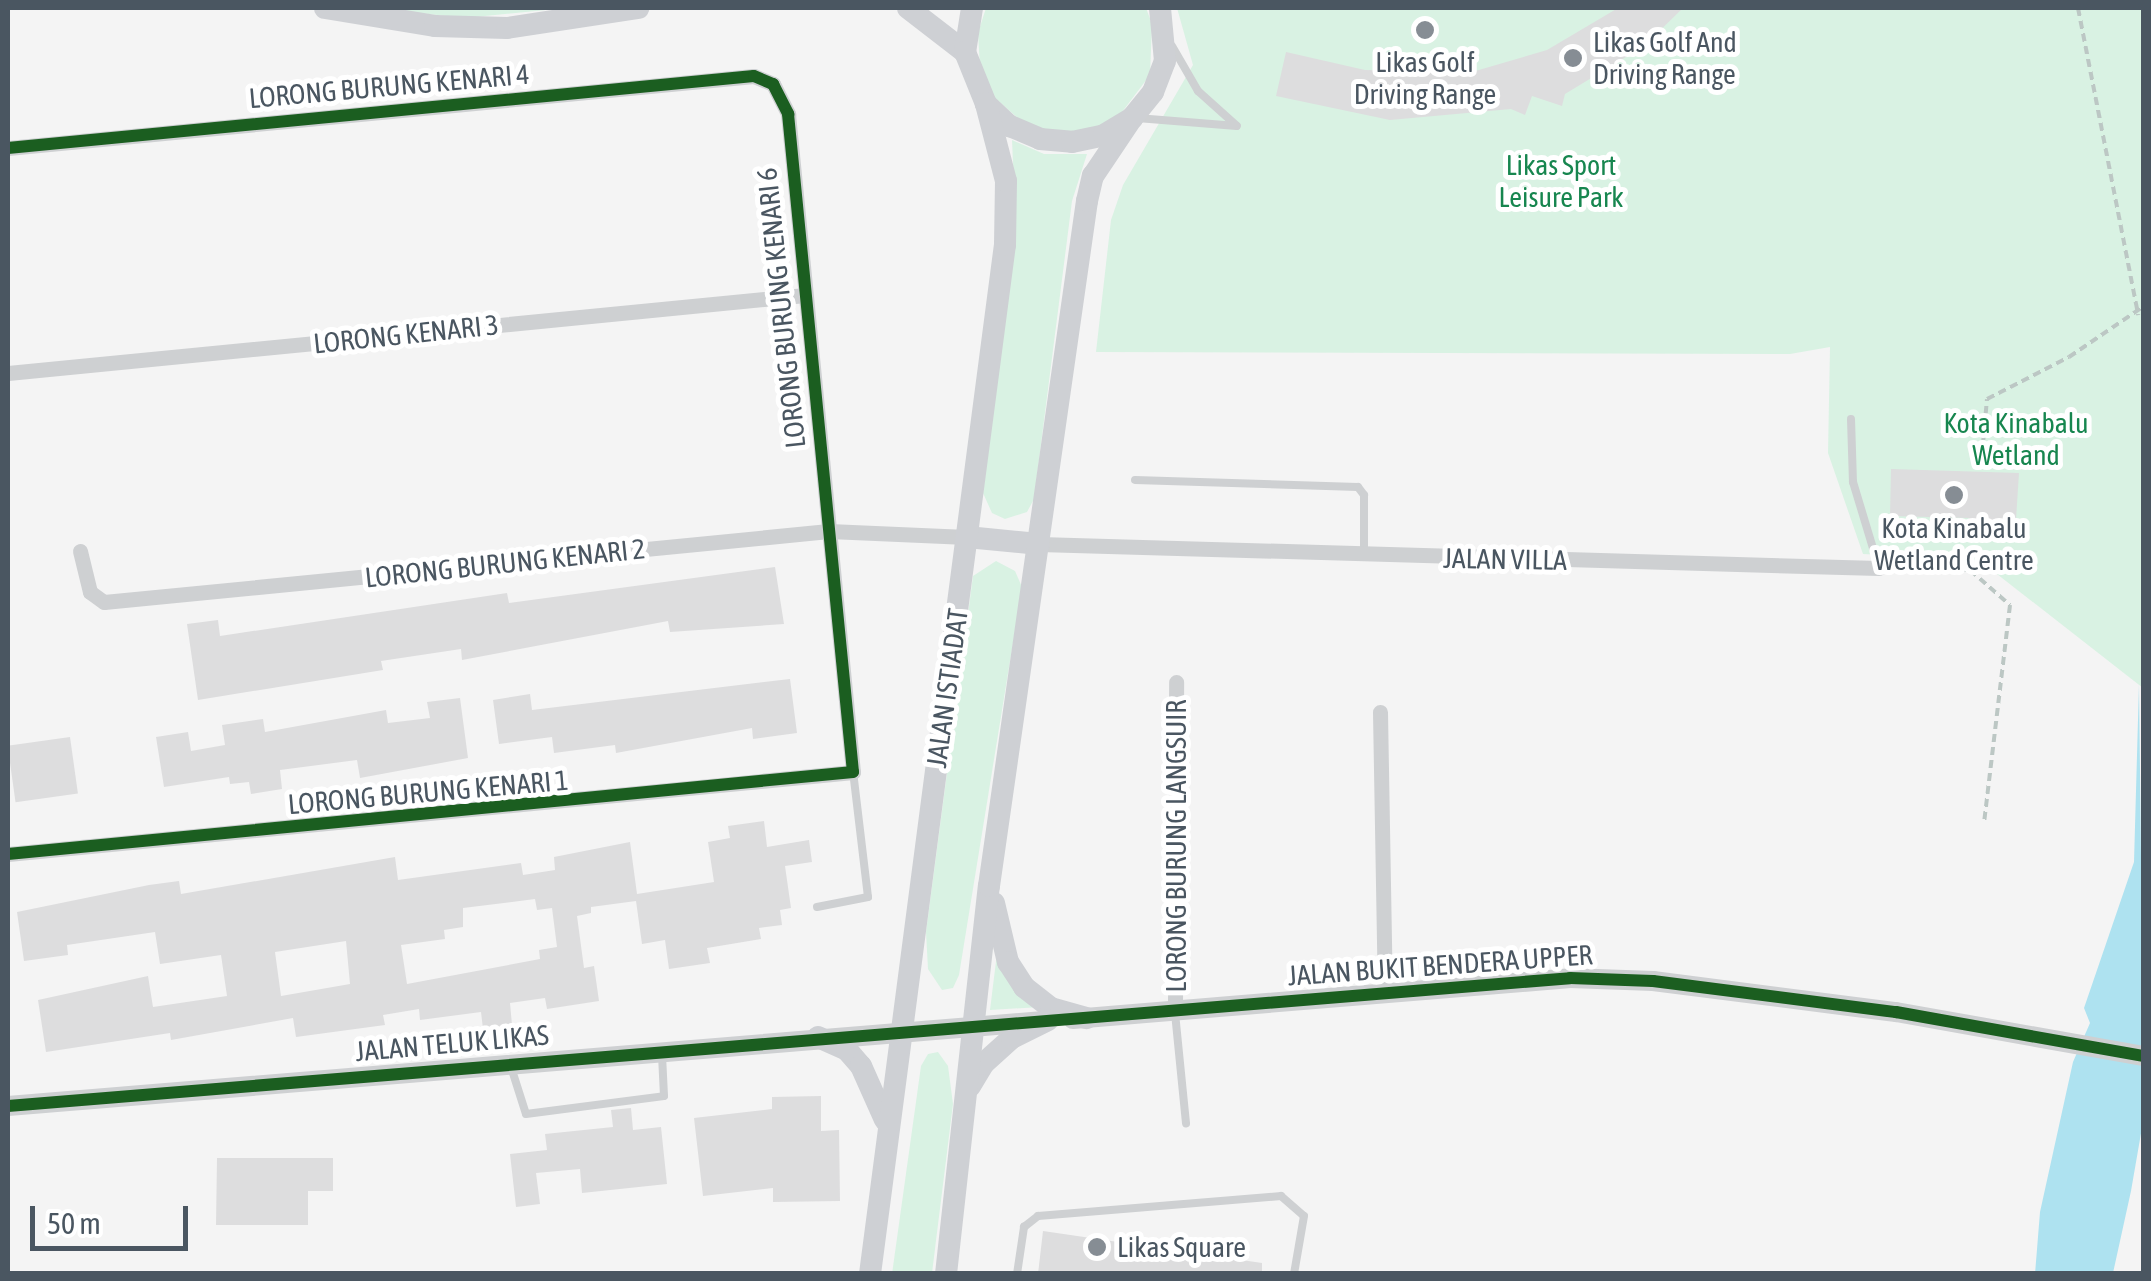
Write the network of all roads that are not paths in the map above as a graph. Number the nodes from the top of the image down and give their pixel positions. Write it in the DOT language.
graph roads {
  1 [pos="325,8"];
  2 [pos="638,8"];
  3 [pos="908,8"];
  4 [pos="972,8"];
  5 [pos="1163,18"];
  6 [pos="966,52"];
  7 [pos="773,84"];
  8 [pos="986,104"];
  9 [pos="1132,118"];
  10 [pos="8,148"];
  11 [pos="805,295"];
  12 [pos="8,373"];
  13 [pos="1850,419"];
  14 [pos="1135,480"];
  15 [pos="828,531"];
  16 [pos="967,537"];
  17 [pos="1039,544"];
  18 [pos="80,551"];
  19 [pos="1364,556"];
  20 [pos="1879,568"];
  21 [pos="1176,682"];
  22 [pos="1380,712"];
  23 [pos="852,772"];
  24 [pos="8,854"];
  25 [pos="990,886"];
  26 [pos="817,907"];
  27 [pos="1385,991"];
  28 [pos="1175,1010"];
  29 [pos="1087,1018"];
  30 [pos="1048,1020"];
  31 [pos="974,1026"];
  32 [pos="900,1031"];
  33 [pos="818,1037"];
  34 [pos="662,1050"];
  35 [pos="2144,1056"];
  36 [pos="510,1063"];
  37 [pos="966,1094"];
  38 [pos="8,1106"];
  39 [pos="1186,1123"];
  40 [pos="888,1128"];
  41 [pos="870,1274"];
  42 [pos="946,1274"];
  43 [pos="1017,1274"];
  44 [pos="1294,1274"];
  1 -- 2 [label="main road"];
  3 -- 6 [label="main road"];
  4 -- 6 [label="main road"];
  5 -- 9 [label="main road"];
  5 -- 9 [label="lane"];
  6 -- 8 [label="main road, JALAN ISTIADAT"];
  7 -- 10 [label="street, LORONG BURUNG KENARI 4"];
  7 -- 11 [label="street, LORONG BURUNG KENARI 6"];
  8 -- 9 [label="main road"];
  8 -- 16 [label="main road, JALAN ISTIADAT"];
  9 -- 17 [label="main road"];
  11 -- 12 [label="street, LORONG KENARI 3"];
  11 -- 15 [label="street, LORONG BURUNG KENARI 6"];
  13 -- 20 [label="lane"];
  14 -- 19 [label="lane"];
  15 -- 16 [label="street, LORONG BURUNG KENARI 2"];
  15 -- 18 [label="street, LORONG BURUNG KENARI 2"];
  15 -- 23 [label="street, LORONG BURUNG KENARI 6"];
  16 -- 17 [label="main road"];
  16 -- 32 [label="main road, JALAN ISTIADAT"];
  17 -- 19 [label="street, JALAN VILLA"];
  17 -- 25 [label="main road"];
  19 -- 20 [label="street, JALAN VILLA"];
  21 -- 28 [label="street, LORONG BURUNG LANGSUIR"];
  22 -- 27 [label="street"];
  23 -- 24 [label="street, LORONG BURUNG KENARI 1"];
  23 -- 26 [label="lane"];
  25 -- 29 [label="main road"];
  25 -- 31 [label="main road"];
  27 -- 28 [label="street, JALAN BUKIT BENDERA UPPER"];
  27 -- 35 [label="street, JALAN BUKIT BENDERA UPPER"];
  28 -- 29 [label="street, JALAN BUKIT BENDERA UPPER"];
  28 -- 39 [label="lane"];
  29 -- 30 [label="street, JALAN BUKIT BENDERA UPPER"];
  30 -- 31 [label="street, JALAN BUKIT BENDERA UPPER"];
  30 -- 37 [label="main road"];
  31 -- 32 [label="street, JALAN BUKIT BENDERA UPPER"];
  31 -- 37 [label="main road"];
  32 -- 33 [label="street, JALAN TELUK LIKAS"];
  32 -- 40 [label="main road, JALAN ISTIADAT"];
  33 -- 34 [label="street, JALAN TELUK LIKAS"];
  33 -- 40 [label="main road"];
  34 -- 36 [label="street, JALAN TELUK LIKAS"];
  34 -- 36 [label="lane"];
  36 -- 38 [label="street, JALAN TELUK LIKAS"];
  37 -- 42 [label="main road"];
  40 -- 41 [label="main road, JALAN ISTIADAT"];
  43 -- 44 [label="lane"];
}
